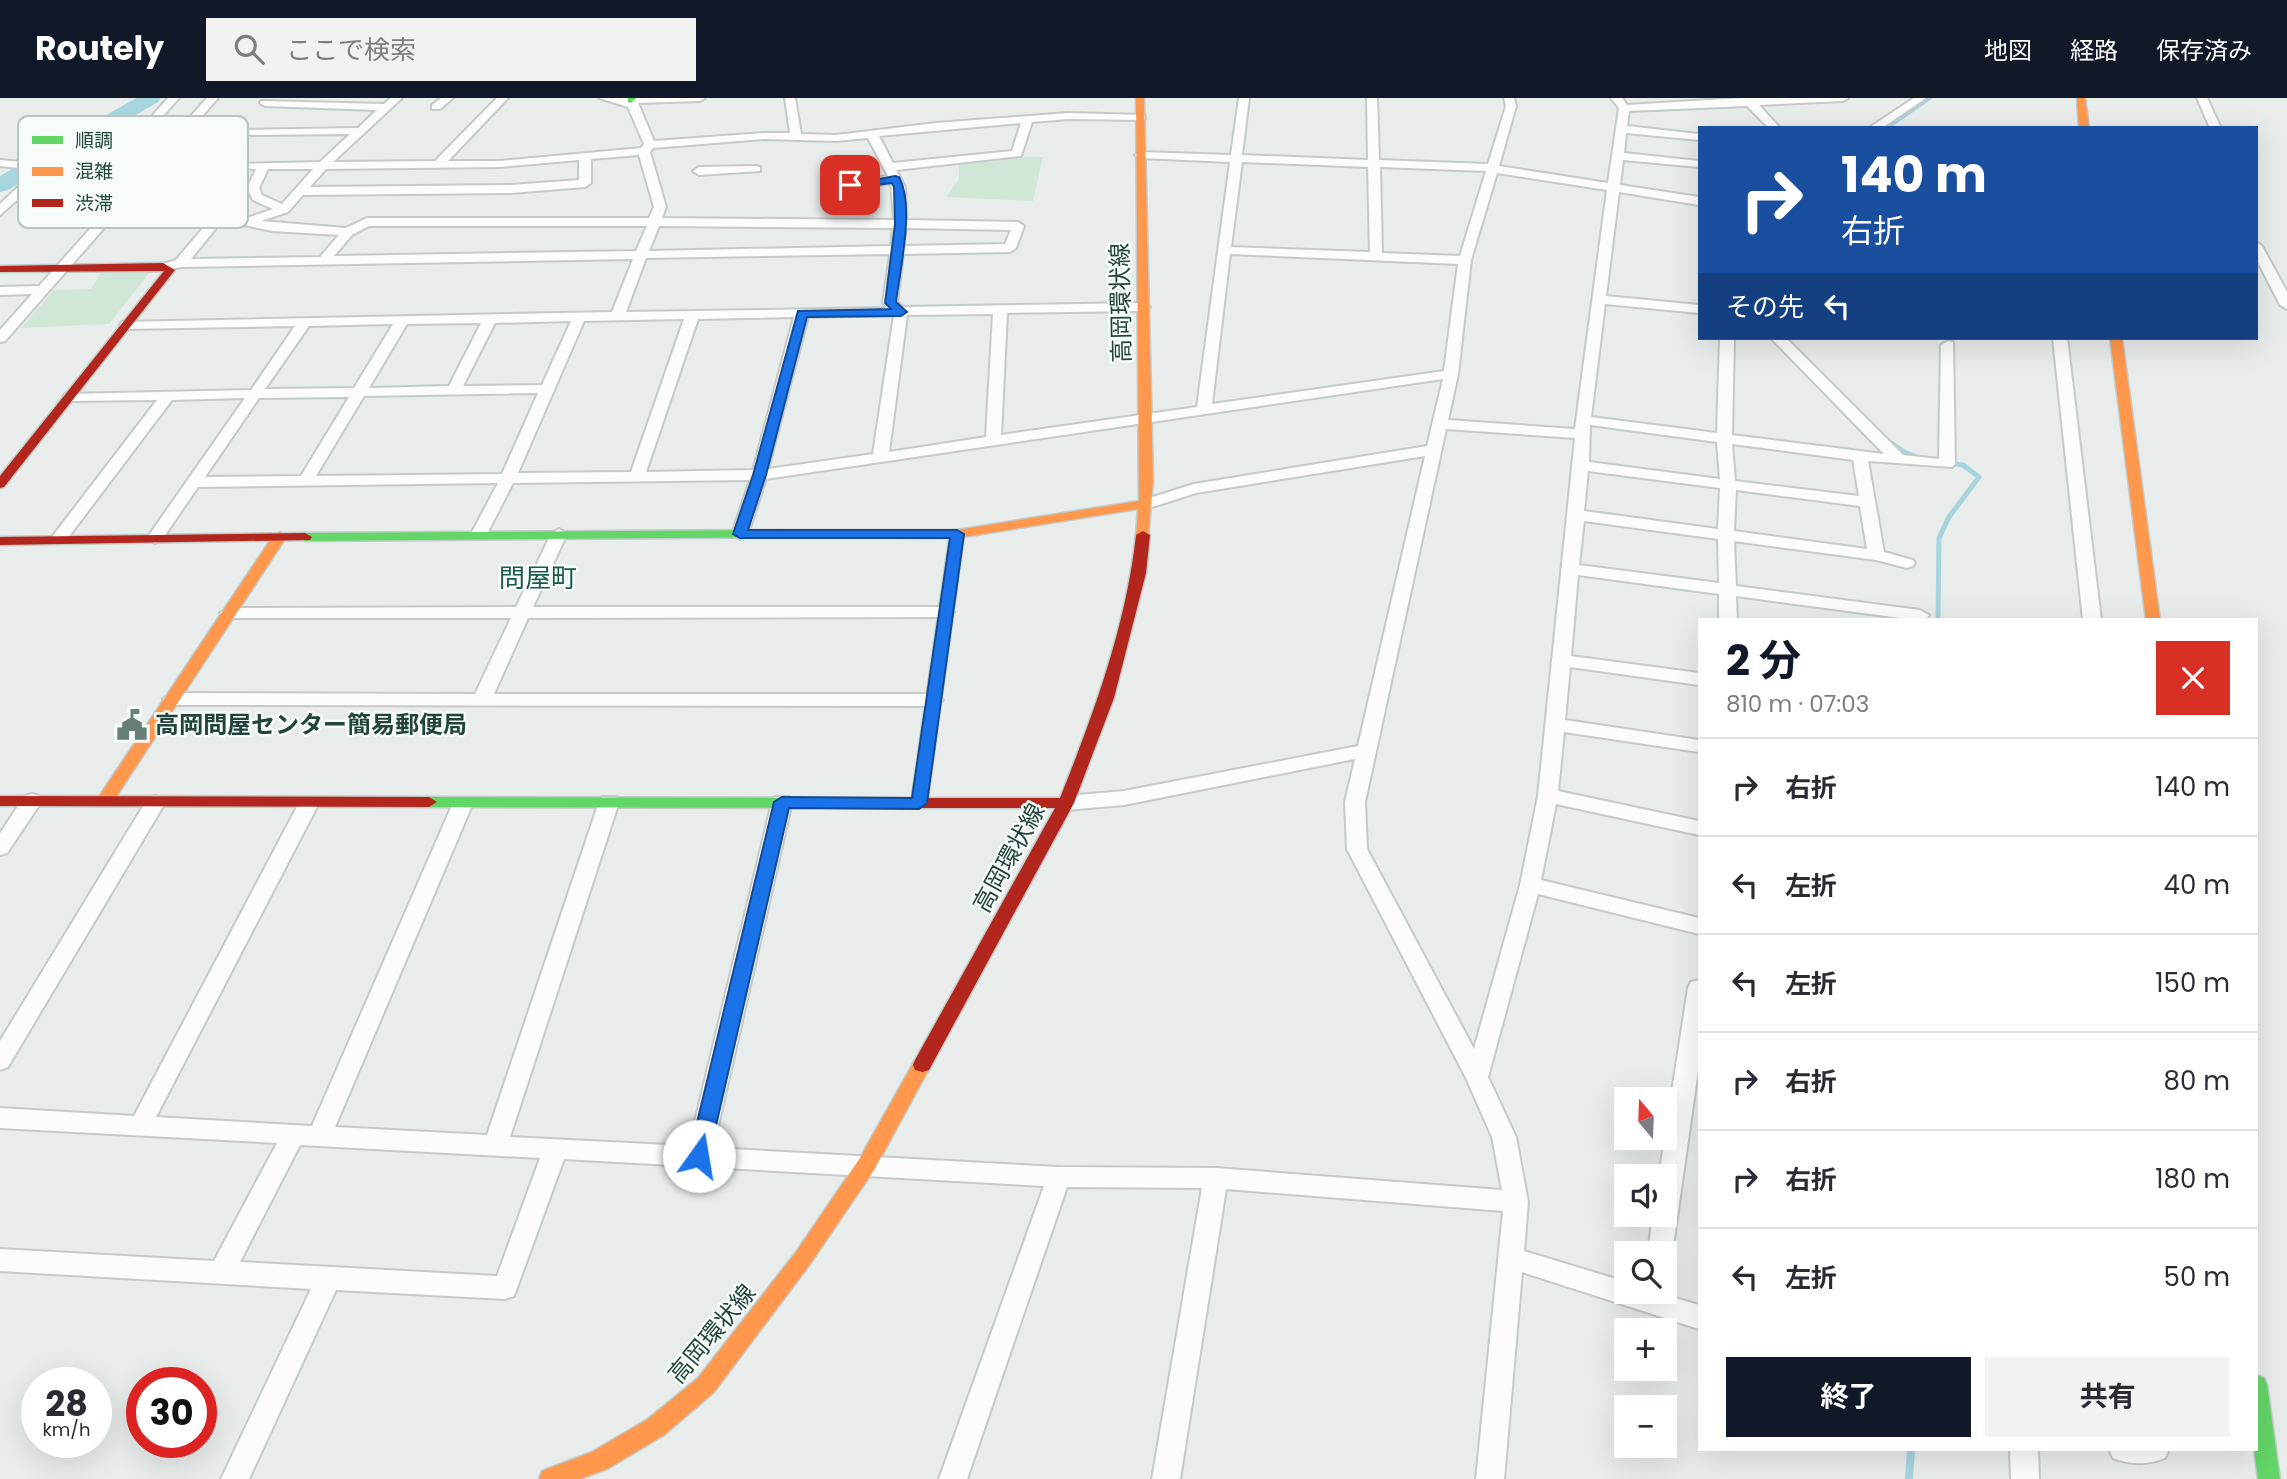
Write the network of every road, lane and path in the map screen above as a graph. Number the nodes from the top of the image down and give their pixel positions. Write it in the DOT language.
graph roads {
  1 [pos="174,98"];
  2 [pos="214,98"];
  3 [pos="448,98"];
  4 [pos="503,98"];
  5 [pos="604,98"];
  6 [pos="700,98"];
  7 [pos="790,98"];
  8 [pos="1140,98"];
  9 [pos="1244,98"];
  10 [pos="1372,98"];
  11 [pos="1509,98"];
  12 [pos="1616,98"];
  13 [pos="1843,98"];
  14 [pos="1921,98"];
  15 [pos="2081,98"];
  16 [pos="2202,98"];
  17 [pos="631,100"];
  18 [pos="1748,100"];
  19 [pos="392,102"];
  20 [pos="265,103"];
  21 [pos="436,107"];
  22 [pos="1624,108"];
  23 [pos="158,116"];
  24 [pos="198,116"];
  25 [pos="1141,117"];
  26 [pos="1027,120"];
  27 [pos="1773,126"];
  28 [pos="1877,126"];
  29 [pos="2084,126"];
  30 [pos="2215,126"];
  31 [pos="1622,129"];
  32 [pos="361,131"];
  33 [pos="251,132"];
  34 [pos="796,135"];
  35 [pos="872,135"];
  36 [pos="1698,137"];
  37 [pos="647,148"];
  38 [pos="1141,155"];
  39 [pos="1617,156"];
  40 [pos="585,157"];
  41 [pos="759,158"];
  42 [pos="1236,158"];
  43 [pos="0,163"];
  44 [pos="18,164"];
  45 [pos="1372,164"];
  46 [pos="1698,164"];
  47 [pos="438,165"];
  48 [pos="248,166"];
  49 [pos="322,166"];
  50 [pos="263,167"];
  51 [pos="1490,168"];
  52 [pos="699,171"];
  53 [pos="893,173"];
  54 [pos="828,188"];
  55 [pos="1616,189"];
  56 [pos="300,191"];
  57 [pos="18,194"];
  58 [pos="1698,201"];
  59 [pos="284,209"];
  60 [pos="0,211"];
  61 [pos="248,222"];
  62 [pos="248,222"];
  63 [pos="654,222"];
  64 [pos="901,224"];
  65 [pos="99,228"];
  66 [pos="209,228"];
  67 [pos="348,233"];
  68 [pos="1223,250"];
  69 [pos="2258,250"];
  70 [pos="895,251"];
  71 [pos="640,255"];
  72 [pos="1376,257"];
  73 [pos="324,260"];
  74 [pos="1465,260"];
  75 [pos="175,265"];
  76 [pos="63,268"];
  77 [pos="0,269"];
  78 [pos="44,290"];
  79 [pos="0,291"];
  80 [pos="1598,299"];
  81 [pos="2287,305"];
  82 [pos="1143,307"];
  83 [pos="1698,309"];
  84 [pos="1000,311"];
  85 [pos="901,312"];
  86 [pos="802,313"];
  87 [pos="692,316"];
  88 [pos="617,317"];
  89 [pos="579,318"];
  90 [pos="490,319"];
  91 [pos="402,321"];
  92 [pos="305,322"];
  93 [pos="127,325"];
  94 [pos="0,338"];
  95 [pos="1727,340"];
  96 [pos="1780,340"];
  97 [pos="2060,340"];
  98 [pos="2116,340"];
  99 [pos="1948,345"];
  100 [pos="1451,374"];
  101 [pos="548,389"];
  102 [pos="454,390"];
  103 [pos="359,392"];
  104 [pos="257,394"];
  105 [pos="168,395"];
  106 [pos="70,397"];
  107 [pos="1205,411"];
  108 [pos="1146,420"];
  109 [pos="1441,424"];
  110 [pos="1583,427"];
  111 [pos="1724,438"];
  112 [pos="993,441"];
  113 [pos="1433,450"];
  114 [pos="1860,456"];
  115 [pos="880,459"];
  116 [pos="1899,460"];
  117 [pos="1581,466"];
  118 [pos="759,475"];
  119 [pos="509,476"];
  120 [pos="637,476"];
  121 [pos="306,480"];
  122 [pos="196,482"];
  123 [pos="0,484"];
  124 [pos="1728,485"];
  125 [pos="1867,502"];
  126 [pos="1146,504"];
  127 [pos="1576,515"];
  128 [pos="479,534"];
  129 [pos="559,534"];
  130 [pos="740,534"];
  131 [pos="957,534"];
  132 [pos="280,536"];
  133 [pos="1726,536"];
  134 [pos="155,538"];
  135 [pos="58,540"];
  136 [pos="0,541"];
  137 [pos="1876,555"];
  138 [pos="1907,563"];
  139 [pos="1570,569"];
  140 [pos="1727,591"];
  141 [pos="521,612"];
  142 [pos="946,612"];
  143 [pos="229,613"];
  144 [pos="1846,613"];
  145 [pos="1920,615"];
  146 [pos="1728,618"];
  147 [pos="2092,618"];
  148 [pos="2152,618"];
  149 [pos="1561,660"];
  150 [pos="1698,679"];
  151 [pos="172,699"];
  152 [pos="482,699"];
  153 [pos="934,700"];
  154 [pos="1554,724"];
  155 [pos="1698,746"];
  156 [pos="1366,751"];
  157 [pos="1548,796"];
  158 [pos="0,801"];
  159 [pos="32,801"];
  160 [pos="104,802"];
  161 [pos="609,802"];
  162 [pos="782,802"];
  163 [pos="155,803"];
  164 [pos="309,803"];
  165 [pos="463,803"];
  166 [pos="919,803"];
  167 [pos="1066,803"];
  168 [pos="1698,828"];
  169 [pos="0,848"];
  170 [pos="1530,885"];
  171 [pos="1698,926"];
  172 [pos="1698,995"];
  173 [pos="0,1061"];
  174 [pos="1477,1077"];
  175 [pos="0,1118"];
  176 [pos="141,1126"];
  177 [pos="294,1134"];
  178 [pos="319,1136"];
  179 [pos="495,1147"];
  180 [pos="555,1150"];
  181 [pos="699,1156"];
  182 [pos="867,1164"];
  183 [pos="1059,1177"];
  184 [pos="1216,1178"];
  185 [pos="1516,1202"];
  186 [pos="1662,1241"];
  187 [pos="1512,1258"];
  188 [pos="3,1266"];
  189 [pos="221,1273"];
  190 [pos="328,1280"];
  191 [pos="1614,1286"];
  192 [pos="1670,1304"];
  193 [pos="1698,1317"];
  194 [pos="2258,1399"];
  195 [pos="2024,1451"];
  196 [pos="234,1479"];
  197 [pos="550,1479"];
  198 [pos="953,1479"];
  199 [pos="1166,1479"];
  200 [pos="1490,1479"];
  201 [pos="2025,1479"];
  202 [pos="2269,1479"];
  1 -- 23 [label="street"];
  2 -- 24 [label="street"];
  3 -- 21 [label="street"];
  4 -- 47 [label="street"];
  5 -- 17 [label="street"];
  6 -- 17 [label="street"];
  7 -- 34 [label="street"];
  8 -- 25 [label="street, 高岡環状線"];
  9 -- 42 [label="street"];
  10 -- 45 [label="street"];
  11 -- 51 [label="street"];
  12 -- 22 [label="street"];
  13 -- 18 [label="street"];
  14 -- 28 [label="street"];
  15 -- 29 [label="street"];
  16 -- 30 [label="street"];
  17 -- 37 [label="street"];
  18 -- 22 [label="street"];
  18 -- 27 [label="street"];
  19 -- 20 [label="street"];
  19 -- 32 [label="street"];
  22 -- 31 [label="street"];
  25 -- 26 [label="street"];
  25 -- 38 [label="street, 高岡環状線"];
  26 -- 35 [label="street"];
  26 -- 53 [label="street"];
  31 -- 36 [label="street"];
  31 -- 39 [label="street"];
  32 -- 33 [label="street"];
  32 -- 49 [label="street"];
  34 -- 35 [label="street"];
  34 -- 41 [label="street"];
  35 -- 53 [label="street"];
  37 -- 40 [label="street"];
  37 -- 41 [label="street"];
  37 -- 63 [label="street"];
  38 -- 42 [label="street"];
  38 -- 82 [label="street, 高岡環状線"];
  39 -- 46 [label="street"];
  39 -- 55 [label="street"];
  40 -- 47 [label="street"];
  40 -- 56 [label="street"];
  41 -- 52 [label="street"];
  42 -- 45 [label="street"];
  42 -- 68 [label="street"];
  43 -- 44 [label="street"];
  45 -- 51 [label="street"];
  45 -- 72 [label="street"];
  47 -- 49 [label="street"];
  48 -- 50 [label="street"];
  49 -- 50 [label="street"];
  49 -- 56 [label="street"];
  50 -- 59 [label="street"];
  51 -- 55 [label="street"];
  51 -- 74 [label="street"];
  53 -- 54 [label="street"];
  53 -- 64 [label="street"];
  55 -- 58 [label="street"];
  55 -- 80 [label="street"];
  56 -- 59 [label="street"];
  57 -- 60 [label="street"];
  59 -- 61 [label="street"];
  62 -- 67 [label="street"];
  63 -- 64 [label="street"];
  63 -- 67 [label="street"];
  63 -- 71 [label="street"];
  64 -- 70 [label="street"];
  64 -- 70 [label="street"];
  65 -- 76 [label="street"];
  66 -- 75 [label="street"];
  67 -- 73 [label="street"];
  68 -- 72 [label="street"];
  68 -- 107 [label="street"];
  69 -- 81 [label="street"];
  70 -- 71 [label="street"];
  70 -- 85 [label="street"];
  71 -- 73 [label="street"];
  71 -- 88 [label="street"];
  72 -- 74 [label="street"];
  73 -- 75 [label="street"];
  74 -- 100 [label="street"];
  75 -- 76 [label="street"];
  75 -- 93 [label="street"];
  76 -- 77 [label="street"];
  76 -- 78 [label="street"];
  78 -- 79 [label="street"];
  78 -- 94 [label="street"];
  80 -- 83 [label="street"];
  80 -- 110 [label="street"];
  82 -- 84 [label="street"];
  82 -- 108 [label="street, 高岡環状線"];
  84 -- 85 [label="street"];
  84 -- 112 [label="street"];
  85 -- 86 [label="street"];
  85 -- 115 [label="street"];
  86 -- 87 [label="street"];
  86 -- 118 [label="street"];
  87 -- 88 [label="street"];
  87 -- 120 [label="street"];
  88 -- 89 [label="street"];
  89 -- 90 [label="street"];
  89 -- 101 [label="street"];
  90 -- 91 [label="street"];
  90 -- 102 [label="street"];
  91 -- 92 [label="street"];
  91 -- 103 [label="street"];
  92 -- 93 [label="street"];
  92 -- 104 [label="street"];
  93 -- 106 [label="street"];
  95 -- 111 [label="street"];
  96 -- 116 [label="street"];
  97 -- 147 [label="street"];
  98 -- 148 [label="street"];
  99 -- 116 [label="street"];
  100 -- 107 [label="street"];
  100 -- 109 [label="street"];
  101 -- 102 [label="street"];
  101 -- 119 [label="street"];
  102 -- 103 [label="street"];
  103 -- 104 [label="street"];
  103 -- 121 [label="street"];
  104 -- 105 [label="street"];
  104 -- 122 [label="street"];
  105 -- 106 [label="street"];
  105 -- 135 [label="street"];
  106 -- 123 [label="street"];
  107 -- 108 [label="street"];
  108 -- 112 [label="street"];
  108 -- 126 [label="street, 高岡環状線"];
  109 -- 110 [label="street"];
  109 -- 113 [label="street"];
  110 -- 111 [label="street"];
  110 -- 117 [label="street"];
  111 -- 114 [label="street"];
  111 -- 124 [label="street"];
  112 -- 115 [label="street"];
  113 -- 126 [label="street"];
  113 -- 156 [label="street"];
  114 -- 116 [label="street"];
  114 -- 125 [label="street"];
  115 -- 118 [label="street"];
  117 -- 124 [label="street"];
  117 -- 127 [label="street"];
  118 -- 120 [label="street"];
  118 -- 130 [label="street"];
  119 -- 120 [label="street"];
  119 -- 121 [label="street"];
  119 -- 128 [label="street"];
  121 -- 122 [label="street"];
  122 -- 134 [label="street"];
  124 -- 125 [label="street"];
  124 -- 133 [label="street"];
  125 -- 137 [label="street"];
  126 -- 131 [label="street"];
  126 -- 167 [label="street, 高岡環状線"];
  127 -- 133 [label="street"];
  127 -- 139 [label="street"];
  128 -- 129 [label="street"];
  128 -- 132 [label="street"];
  129 -- 130 [label="street"];
  129 -- 141 [label="street"];
  130 -- 131 [label="street"];
  131 -- 142 [label="street"];
  132 -- 134 [label="street"];
  132 -- 143 [label="street"];
  133 -- 137 [label="street"];
  133 -- 140 [label="street"];
  134 -- 135 [label="street"];
  135 -- 136 [label="street"];
  137 -- 138 [label="street"];
  139 -- 140 [label="street"];
  139 -- 149 [label="street"];
  140 -- 144 [label="street"];
  140 -- 146 [label="street"];
  141 -- 142 [label="street"];
  141 -- 143 [label="street"];
  141 -- 152 [label="street"];
  142 -- 153 [label="street"];
  143 -- 151 [label="street"];
  144 -- 145 [label="street"];
  149 -- 150 [label="street"];
  149 -- 154 [label="street"];
  151 -- 152 [label="street"];
  151 -- 160 [label="street"];
  152 -- 153 [label="street"];
  153 -- 166 [label="street"];
  154 -- 155 [label="street"];
  154 -- 157 [label="street"];
  156 -- 167 [label="street"];
  156 -- 174 [label="street"];
  157 -- 168 [label="street"];
  157 -- 170 [label="street"];
  158 -- 159 [label="street"];
  159 -- 160 [label="street"];
  159 -- 169 [label="street"];
  160 -- 163 [label="street"];
  161 -- 162 [label="street"];
  161 -- 165 [label="street"];
  161 -- 179 [label="street"];
  162 -- 166 [label="street"];
  162 -- 181 [label="street"];
  163 -- 164 [label="street"];
  163 -- 173 [label="street"];
  164 -- 165 [label="street"];
  164 -- 176 [label="street"];
  165 -- 178 [label="street"];
  166 -- 167 [label="street"];
  167 -- 182 [label="street, 高岡環状線"];
  170 -- 171 [label="street"];
  170 -- 174 [label="street"];
  172 -- 186 [label="street"];
  174 -- 185 [label="street"];
  175 -- 176 [label="street"];
  176 -- 177 [label="street"];
  177 -- 178 [label="street"];
  177 -- 189 [label="street"];
  178 -- 179 [label="street"];
  179 -- 180 [label="street"];
  180 -- 181 [label="street"];
  180 -- 190 [label="street"];
  181 -- 182 [label="street"];
  182 -- 183 [label="street"];
  182 -- 197 [label="street, 高岡環状線"];
  183 -- 184 [label="street"];
  183 -- 198 [label="street"];
  184 -- 185 [label="street"];
  184 -- 199 [label="street"];
  185 -- 187 [label="street"];
  187 -- 191 [label="street"];
  187 -- 200 [label="street"];
  188 -- 189 [label="street"];
  189 -- 190 [label="street"];
  190 -- 196 [label="street"];
  192 -- 193 [label="street"];
  194 -- 202 [label="street"];
  195 -- 201 [label="street"];
}
